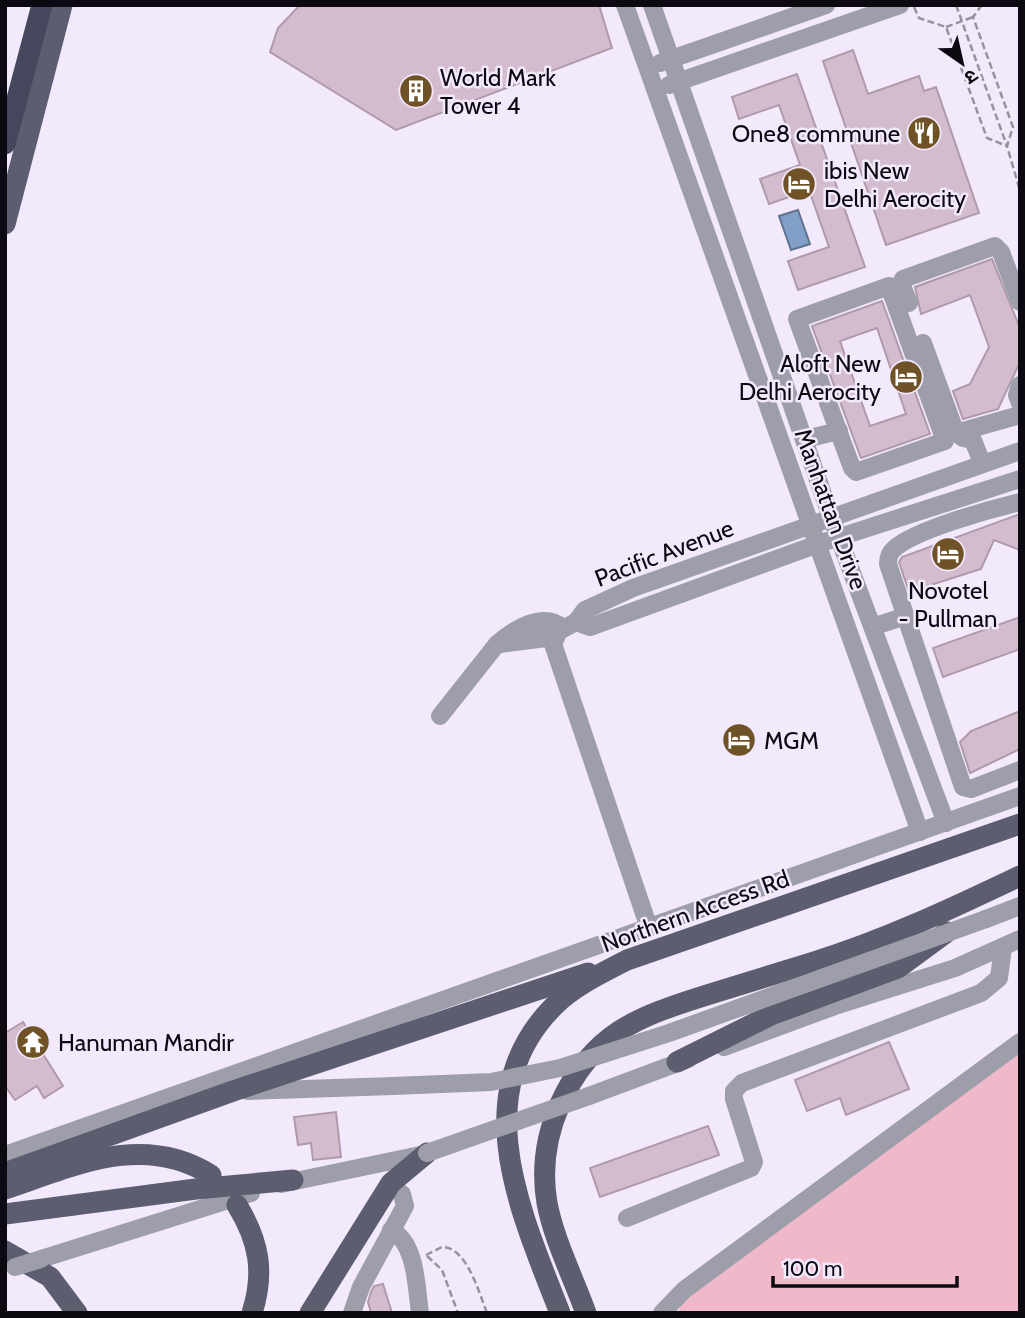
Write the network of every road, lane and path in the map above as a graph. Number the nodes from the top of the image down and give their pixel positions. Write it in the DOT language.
graph roads {
  1 [pos="42,5"];
  2 [pos="62,5"];
  3 [pos="625,5"];
  4 [pos="652,5"];
  5 [pos="826,5"];
  6 [pos="900,5"];
  7 [pos="914,5"];
  8 [pos="956,5"];
  9 [pos="982,5"];
  10 [pos="973,17"];
  11 [pos="946,27"];
  12 [pos="671,60"];
  13 [pos="646,66"];
  14 [pos="680,82"];
  15 [pos="654,89"];
  16 [pos="5,144"];
  17 [pos="1007,146"];
  18 [pos="1020,191"];
  19 [pos="5,223"];
  20 [pos="1020,302"];
  21 [pos="801,332"];
  22 [pos="769,336"];
  23 [pos="1020,385"];
  24 [pos="1020,404"];
  25 [pos="1020,415"];
  26 [pos="839,430"];
  27 [pos="951,437"];
  28 [pos="805,439"];
  29 [pos="1020,451"];
  30 [pos="895,460"];
  31 [pos="982,463"];
  32 [pos="957,472"];
  33 [pos="1020,479"];
  34 [pos="993,488"];
  35 [pos="904,489"];
  36 [pos="1020,502"];
  37 [pos="998,507"];
  38 [pos="917,513"];
  39 [pos="831,517"];
  40 [pos="810,524"];
  41 [pos="925,533"];
  42 [pos="839,538"];
  43 [pos="818,544"];
  44 [pos="906,616"];
  45 [pos="874,626"];
  46 [pos="564,629"];
  47 [pos="440,716"];
  48 [pos="1019,771"];
  49 [pos="1020,796"];
  50 [pos="946,823"];
  51 [pos="1020,824"];
  52 [pos="920,832"];
  53 [pos="1020,876"];
  54 [pos="978,896"];
  55 [pos="1020,906"];
  56 [pos="649,928"];
  57 [pos="1020,939"];
  58 [pos="1003,947"];
  59 [pos="627,960"];
  60 [pos="1020,1042"];
  61 [pos="677,1062"];
  62 [pos="233,1091"];
  63 [pos="427,1153"];
  64 [pos="5,1155"];
  65 [pos="5,1173"];
  66 [pos="211,1175"];
  67 [pos="293,1180"];
  68 [pos="390,1186"];
  69 [pos="5,1189"];
  70 [pos="237,1205"];
  71 [pos="5,1214"];
  72 [pos="627,1217"];
  73 [pos="391,1230"];
  74 [pos="418,1255"];
  75 [pos="9,1263"];
  76 [pos="684,1290"];
  77 [pos="77,1313"];
  78 [pos="252,1313"];
  79 [pos="310,1313"];
  80 [pos="352,1313"];
  81 [pos="420,1313"];
  82 [pos="458,1313"];
  83 [pos="487,1313"];
  84 [pos="560,1313"];
  85 [pos="586,1313"];
  86 [pos="662,1313"];
  87 [pos="671,1313"];
  1 -- 16 [label="highway"];
  2 -- 19 [label="main road"];
  3 -- 13 [label="street, Manhattan Drive"];
  4 -- 12 [label="street, Manhattan Drive"];
  5 -- 12 [label="street"];
  6 -- 14 [label="street"];
  7 -- 11 [label="path"];
  8 -- 17 [label="path"];
  9 -- 10 [label="path"];
  10 -- 11 [label="path"];
  10 -- 17 [label="path"];
  11 -- 17 [label="path"];
  12 -- 13 [label="street"];
  12 -- 14 [label="street, Manhattan Drive"];
  13 -- 15 [label="street, Manhattan Drive"];
  14 -- 15 [label="street"];
  14 -- 22 [label="street, Manhattan Drive"];
  15 -- 40 [label="street, Manhattan Drive"];
  17 -- 18 [label="path"];
  20 -- 27 [label="street"];
  21 -- 22 [label="street"];
  21 -- 26 [label="street"];
  21 -- 27 [label="street"];
  22 -- 28 [label="street, Manhattan Drive"];
  23 -- 24 [label="street"];
  25 -- 27 [label="street"];
  26 -- 28 [label="street"];
  26 -- 30 [label="street"];
  27 -- 30 [label="street"];
  27 -- 31 [label="street"];
  27 -- 32 [label="street"];
  28 -- 39 [label="street, Manhattan Drive"];
  29 -- 31 [label="street, Pacific Avenue"];
  30 -- 35 [label="street"];
  31 -- 32 [label="street, Pacific Avenue"];
  32 -- 35 [label="street, Pacific Avenue"];
  33 -- 34 [label="street, Pacific Avenue"];
  34 -- 37 [label="street"];
  34 -- 38 [label="street, Pacific Avenue"];
  35 -- 39 [label="street, Pacific Avenue"];
  36 -- 37 [label="street"];
  37 -- 41 [label="street"];
  38 -- 41 [label="street"];
  38 -- 42 [label="street, Pacific Avenue"];
  39 -- 40 [label="street, Pacific Avenue"];
  39 -- 42 [label="street, Manhattan Drive"];
  40 -- 43 [label="street, Manhattan Drive"];
  40 -- 46 [label="street, Pacific Avenue"];
  41 -- 44 [label="street"];
  42 -- 43 [label="street, Pacific Avenue"];
  42 -- 45 [label="street, Manhattan Drive"];
  43 -- 46 [label="street, Pacific Avenue"];
  43 -- 52 [label="street, Manhattan Drive"];
  44 -- 45 [label="street"];
  44 -- 48 [label="street"];
  45 -- 50 [label="street, Manhattan Drive"];
  46 -- 47 [label="street"];
  46 -- 56 [label="street"];
  49 -- 50 [label="street"];
  50 -- 52 [label="street"];
  51 -- 59 [label="main road, Northern Access Rd"];
  52 -- 56 [label="street"];
  53 -- 54 [label="main road"];
  54 -- 61 [label="main road"];
  54 -- 85 [label="main road"];
  55 -- 62 [label="street, bridge"];
  56 -- 64 [label="street"];
  57 -- 58 [label="street"];
  58 -- 61 [label="street"];
  58 -- 72 [label="street"];
  59 -- 62 [label="main road"];
  59 -- 84 [label="main road, Northern Access Rd"];
  60 -- 76 [label="street"];
  61 -- 63 [label="street, bridge"];
  62 -- 65 [label="main road"];
  63 -- 67 [label="street"];
  63 -- 68 [label="main road"];
  66 -- 69 [label="main road"];
  67 -- 71 [label="main road"];
  67 -- 75 [label="street, bridge"];
  68 -- 73 [label="street"];
  68 -- 79 [label="main road"];
  70 -- 78 [label="main road"];
  73 -- 74 [label="street"];
  73 -- 80 [label="street"];
  74 -- 81 [label="street"];
  74 -- 82 [label="path"];
  74 -- 83 [label="path"];
  75 -- 77 [label="main road"];
  76 -- 86 [label="street"];
  76 -- 87 [label="street"];
}
